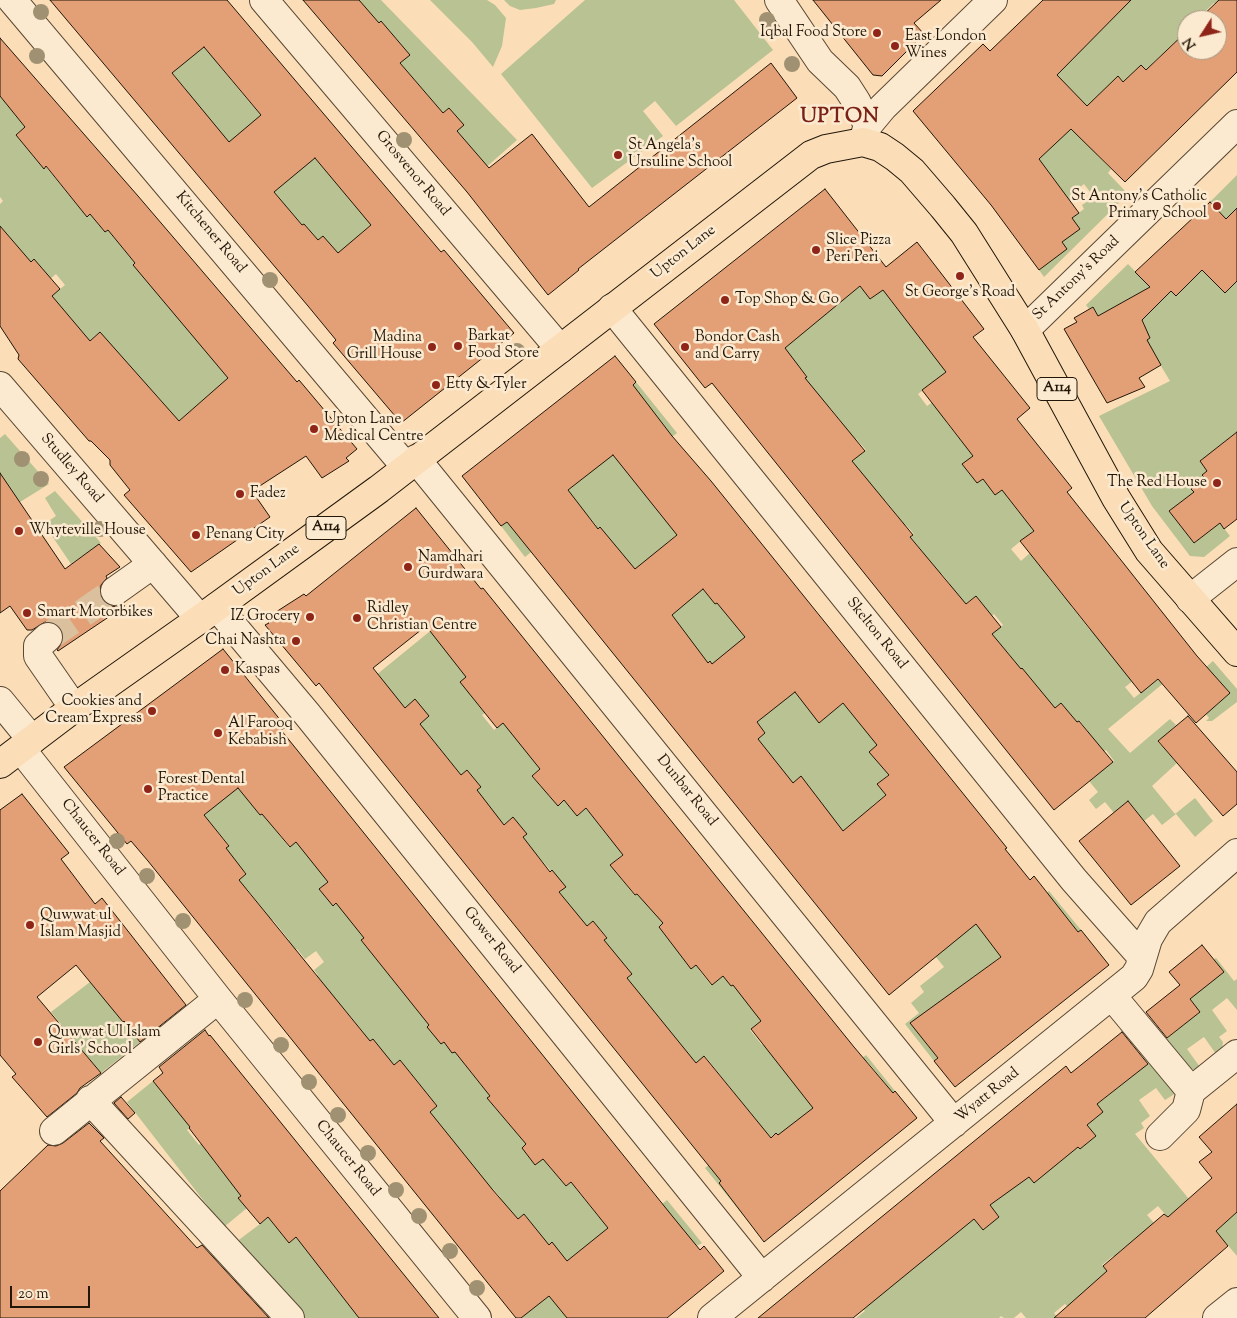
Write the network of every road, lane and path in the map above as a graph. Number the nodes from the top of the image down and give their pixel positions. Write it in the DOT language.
graph roads {
  1 [pos="12,0"];
  2 [pos="264,0"];
  3 [pos="779,0"];
  4 [pos="992,0"];
  5 [pos="1237,124"];
  6 [pos="865,133"];
  7 [pos="612,308"];
  8 [pos="1025,330"];
  9 [pos="560,349"];
  10 [pos="0,386"];
  11 [pos="411,463"];
  12 [pos="1237,562"];
  13 [pos="153,564"];
  14 [pos="115,591"];
  15 [pos="1190,599"];
  16 [pos="208,613"];
  17 [pos="48,637"];
  18 [pos="1237,652"];
  19 [pos="0,701"];
  20 [pos="74,708"];
  21 [pos="17,751"];
  22 [pos="1237,853"];
  23 [pos="1142,957"];
  24 [pos="1112,996"];
  25 [pos="218,1000"];
  26 [pos="1237,1054"];
  27 [pos="1190,1091"];
  28 [pos="90,1100"];
  29 [pos="954,1123"];
  30 [pos="54,1130"];
  31 [pos="1160,1136"];
  32 [pos="762,1278"];
  33 [pos="1237,1302"];
  34 [pos="290,1318"];
  35 [pos="477,1318"];
  36 [pos="712,1318"];
  37 [pos="1217,1318"];
  1 -- 11 [label="street, Kitchener Road"];
  2 -- 9 [label="street, Grosvenor Road"];
  3 -- 6 [label="street"];
  4 -- 6 [label="street"];
  5 -- 8 [label="street, St Antony's Road"];
  6 -- 7 [label="main road, Upton Lane / A114"];
  6 -- 8 [label="main road, Upton Lane / A114"];
  7 -- 9 [label="main road, Upton Lane / A114"];
  7 -- 23 [label="street, Skelton Road"];
  8 -- 15 [label="main road, Upton Lane / A114"];
  9 -- 11 [label="main road, Upton Lane / A114"];
  10 -- 13 [label="street, Studley Road"];
  11 -- 16 [label="main road, Upton Lane / A114"];
  11 -- 29 [label="street, Dunbar Road"];
  12 -- 15 [label="street"];
  13 -- 14 [label="street"];
  13 -- 16 [label="street, Studley Road"];
  15 -- 18 [label="main road, Upton Lane / A114"];
  16 -- 20 [label="main road, Upton Lane / A114"];
  16 -- 32 [label="street, Gower Road"];
  17 -- 20 [label="street"];
  19 -- 21 [label="street, Chaucer Road"];
  20 -- 21 [label="main road, Upton Lane / A114"];
  21 -- 25 [label="street, Chaucer Road"];
  22 -- 23 [label="street, Wyatt Road"];
  23 -- 24 [label="street, Wyatt Road"];
  24 -- 27 [label="street"];
  24 -- 29 [label="street, Wyatt Road"];
  25 -- 28 [label="street"];
  25 -- 35 [label="street, Chaucer Road"];
  26 -- 27 [label="street"];
  27 -- 31 [label="street"];
  28 -- 30 [label="street"];
  28 -- 34 [label="street"];
  29 -- 32 [label="street, Wyatt Road"];
  32 -- 36 [label="street, Wyatt Road"];
  33 -- 37 [label="street"];
}
